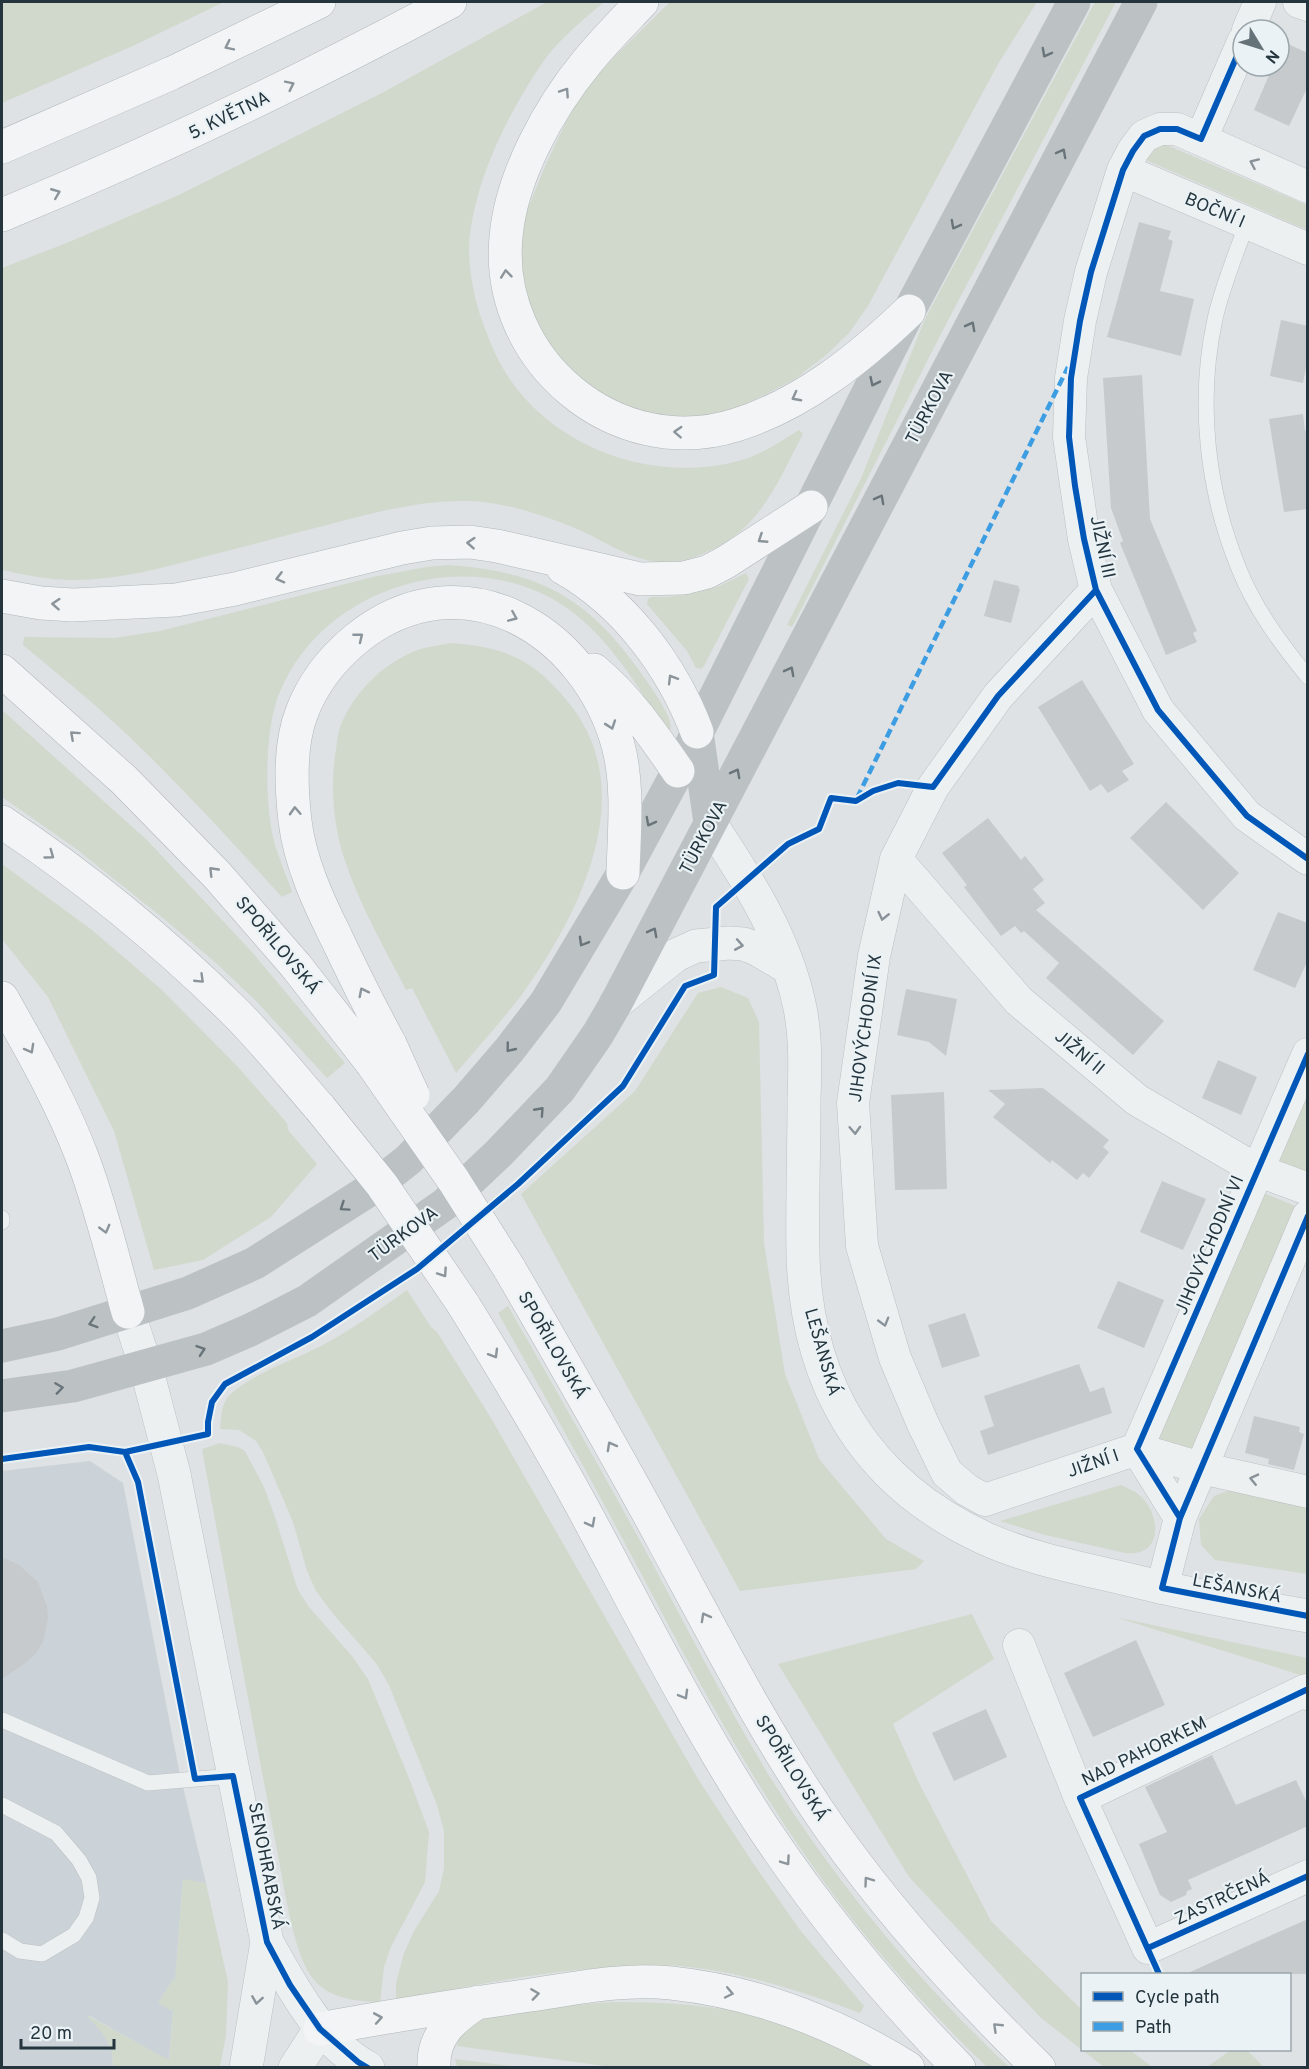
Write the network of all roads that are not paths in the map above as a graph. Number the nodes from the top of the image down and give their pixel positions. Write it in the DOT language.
graph roads {
  1 [pos="319,2"];
  2 [pos="450,2"];
  3 [pos="642,2"];
  4 [pos="1074,2"];
  5 [pos="1141,2"];
  6 [pos="1260,2"];
  7 [pos="1299,2"];
  8 [pos="1308,5"];
  9 [pos="1253,18"];
  10 [pos="1231,69"];
  11 [pos="1201,138"];
  12 [pos="2,147"];
  13 [pos="1123,170"];
  14 [pos="1308,187"];
  15 [pos="2,215"];
  16 [pos="1247,223"];
  17 [pos="1308,249"];
  18 [pos="909,311"];
  19 [pos="811,507"];
  20 [pos="528,553"];
  21 [pos="1096,590"];
  22 [pos="2,596"];
  23 [pos="556,643"];
  24 [pos="2,671"];
  25 [pos="1308,677"];
  26 [pos="697,732"];
  27 [pos="678,771"];
  28 [pos="2,822"];
  29 [pos="710,823"];
  30 [pos="896,859"];
  31 [pos="1308,859"];
  32 [pos="623,873"];
  33 [pos="789,968"];
  34 [pos="2,998"];
  35 [pos="616,1003"];
  36 [pos="380,1053"];
  37 [pos="1308,1053"];
  38 [pos="1257,1170"];
  39 [pos="1308,1189"];
  40 [pos="1308,1216"];
  41 [pos="128,1312"];
  42 [pos="2,1346"];
  43 [pos="146,1367"];
  44 [pos="2,1396"];
  45 [pos="1137,1449"];
  46 [pos="1201,1468"];
  47 [pos="1308,1492"];
  48 [pos="986,1500"];
  49 [pos="1180,1518"];
  50 [pos="1162,1588"];
  51 [pos="1308,1616"];
  52 [pos="1019,1645"];
  53 [pos="1307,1692"];
  54 [pos="2,1720"];
  55 [pos="233,1776"];
  56 [pos="1080,1798"];
  57 [pos="2,1805"];
  58 [pos="1308,1876"];
  59 [pos="2,1940"];
  60 [pos="267,1942"];
  61 [pos="1148,1948"];
  62 [pos="478,2002"];
  63 [pos="320,2029"];
  64 [pos="246,2067"];
  65 [pos="295,2067"];
  66 [pos="368,2067"];
  67 [pos="434,2067"];
  68 [pos="908,2067"];
  69 [pos="959,2067"];
  70 [pos="1039,2067"];
  1 -- 12 [label="highway, one-way"];
  15 -- 2 [label="highway, 5. KVĚTNA, one-way"];
  18 -- 3 [label="highway, one-way"];
  4 -- 18 [label="main road, one-way"];
  29 -- 5 [label="main road, TÜRKOVA, one-way"];
  6 -- 9 [label="street"];
  7 -- 8 [label="street"];
  10 -- 11 [label="street"];
  11 -- 13 [label="street, JIŽNÍ III"];
  14 -- 11 [label="street, one-way"];
  13 -- 16 [label="street, BOČNÍ I"];
  13 -- 21 [label="street, JIŽNÍ III"];
  16 -- 17 [label="street, BOČNÍ I"];
  16 -- 25 [label="lane"];
  18 -- 19 [label="main road, one-way"];
  19 -- 20 [label="highway, one-way"];
  19 -- 26 [label="main road"];
  20 -- 22 [label="highway, one-way"];
  26 -- 20 [label="highway, one-way"];
  21 -- 30 [label="street, JIHOVÝCHODNÍ IX"];
  21 -- 31 [label="street, JIŽNÍ III"];
  23 -- 27 [label="highway"];
  23 -- 32 [label="highway, one-way"];
  36 -- 23 [label="highway, one-way"];
  36 -- 24 [label="highway, SPOŘILOVSKÁ, one-way"];
  26 -- 27 [label="main road"];
  26 -- 29 [label="main road"];
  27 -- 29 [label="main road"];
  27 -- 32 [label="main road, one-way"];
  28 -- 69 [label="highway, one-way, bridge"];
  29 -- 33 [label="street, LEŠANSKÁ"];
  35 -- 29 [label="main road, TÜRKOVA, one-way"];
  30 -- 38 [label="street, JIŽNÍ II"];
  30 -- 48 [label="street, JIHOVÝCHODNÍ IX, one-way"];
  32 -- 41 [label="main road, one-way"];
  35 -- 33 [label="street, one-way"];
  33 -- 50 [label="street, LEŠANSKÁ"];
  34 -- 41 [label="highway, one-way"];
  43 -- 35 [label="main road, TÜRKOVA, one-way"];
  70 -- 36 [label="highway, SPOŘILOVSKÁ, one-way, bridge"];
  37 -- 38 [label="street, JIHOVÝCHODNÍ VI"];
  38 -- 39 [label="street, JIŽNÍ II"];
  38 -- 45 [label="street, JIHOVÝCHODNÍ VI"];
  40 -- 46 [label="street"];
  41 -- 42 [label="main road, one-way"];
  41 -- 43 [label="street, SENOHRABSKÁ"];
  44 -- 43 [label="main road, TÜRKOVA, one-way"];
  43 -- 55 [label="street, SENOHRABSKÁ"];
  45 -- 46 [label="street, JIŽNÍ I"];
  45 -- 48 [label="street, JIŽNÍ I"];
  45 -- 49 [label="street"];
  47 -- 46 [label="street, JIŽNÍ I, one-way"];
  46 -- 49 [label="street"];
  49 -- 50 [label="street"];
  50 -- 51 [label="street, LEŠANSKÁ"];
  52 -- 56 [label="street, NAD PAHORKEM"];
  53 -- 56 [label="street, NAD PAHORKEM"];
  54 -- 55 [label="lane"];
  55 -- 60 [label="street, SENOHRABSKÁ"];
  56 -- 61 [label="street, NAD PAHORKEM"];
  57 -- 59 [label="lane"];
  58 -- 61 [label="street, ZASTRČENÁ"];
  60 -- 63 [label="street, SENOHRABSKÁ"];
  60 -- 64 [label="street, one-way"];
  63 -- 62 [label="highway, one-way"];
  62 -- 67 [label="highway"];
  62 -- 68 [label="highway, one-way"];
  63 -- 65 [label="street"];
  63 -- 66 [label="street, SENOHRABSKÁ"];
}
